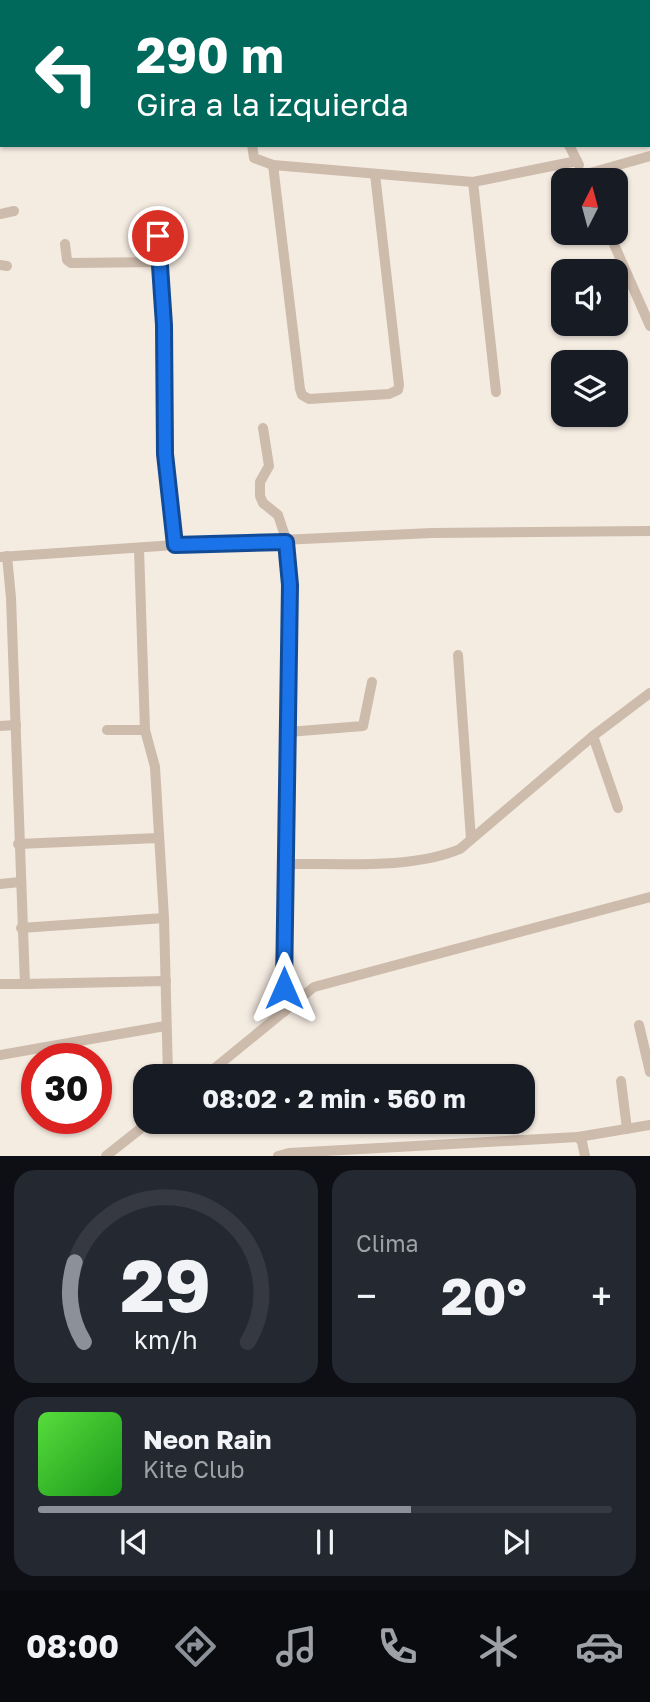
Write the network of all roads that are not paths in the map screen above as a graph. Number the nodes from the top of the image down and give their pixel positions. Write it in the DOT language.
graph roads {
  1 [pos="252,147"];
  2 [pos="570,147"];
  3 [pos="650,156"];
  4 [pos="577,161"];
  5 [pos="273,165"];
  6 [pos="580,168"];
  7 [pos="614,168"];
  8 [pos="375,174"];
  9 [pos="473,182"];
  10 [pos="14,211"];
  11 [pos="0,214"];
  12 [pos="158,236"];
  13 [pos="65,244"];
  14 [pos="614,245"];
  15 [pos="160,262"];
  16 [pos="650,326"];
  17 [pos="496,392"];
  18 [pos="263,428"];
  19 [pos="650,531"];
  20 [pos="286,542"];
  21 [pos="175,545"];
  22 [pos="139,549"];
  23 [pos="4,557"];
  24 [pos="458,656"];
  25 [pos="372,682"];
  26 [pos="650,693"];
  27 [pos="16,725"];
  28 [pos="0,726"];
  29 [pos="107,730"];
  30 [pos="145,730"];
  31 [pos="288,732"];
  32 [pos="593,736"];
  33 [pos="618,808"];
  34 [pos="158,838"];
  35 [pos="471,839"];
  36 [pos="18,844"];
  37 [pos="284,864"];
  38 [pos="20,882"];
  39 [pos="0,884"];
  40 [pos="650,897"];
  41 [pos="164,918"];
  42 [pos="21,928"];
  43 [pos="166,981"];
  44 [pos="0,984"];
  45 [pos="25,984"];
  46 [pos="284,1013"];
  47 [pos="639,1025"];
  48 [pos="165,1027"];
  49 [pos="0,1055"];
  50 [pos="167,1064"];
  51 [pos="220,1064"];
  52 [pos="650,1072"];
  53 [pos="621,1082"];
  54 [pos="650,1125"];
  55 [pos="627,1129"];
  56 [pos="134,1134"];
  57 [pos="578,1137"];
  58 [pos="106,1156"];
  59 [pos="278,1156"];
  60 [pos="585,1156"];
  1 -- 5 [label="street"];
  2 -- 4 [label="street"];
  3 -- 7 [label="street"];
  4 -- 6 [label="street"];
  4 -- 9 [label="street"];
  5 -- 8 [label="street"];
  5 -- 8 [label="street"];
  8 -- 9 [label="street"];
  9 -- 17 [label="street"];
  10 -- 11 [label="street"];
  12 -- 15 [label="street"];
  13 -- 15 [label="street"];
  14 -- 16 [label="street"];
  15 -- 21 [label="street"];
  18 -- 20 [label="street"];
  19 -- 20 [label="street"];
  20 -- 21 [label="street"];
  20 -- 31 [label="street"];
  21 -- 22 [label="street"];
  22 -- 23 [label="street"];
  22 -- 30 [label="street"];
  23 -- 27 [label="street"];
  24 -- 35 [label="street"];
  25 -- 31 [label="street"];
  26 -- 32 [label="street"];
  27 -- 28 [label="street"];
  27 -- 36 [label="street"];
  29 -- 30 [label="street"];
  30 -- 34 [label="street"];
  31 -- 37 [label="street"];
  32 -- 33 [label="street"];
  32 -- 35 [label="street"];
  34 -- 36 [label="street"];
  34 -- 41 [label="street"];
  35 -- 37 [label="street"];
  36 -- 38 [label="street"];
  37 -- 46 [label="street"];
  38 -- 39 [label="street"];
  38 -- 42 [label="street"];
  40 -- 46 [label="street"];
  41 -- 42 [label="street"];
  41 -- 43 [label="street"];
  42 -- 45 [label="street"];
  43 -- 45 [label="street"];
  43 -- 48 [label="street"];
  44 -- 45 [label="street"];
  46 -- 51 [label="street"];
  47 -- 52 [label="street"];
  48 -- 49 [label="street"];
  48 -- 50 [label="street"];
  53 -- 55 [label="street"];
  54 -- 55 [label="street"];
  55 -- 57 [label="street"];
  56 -- 58 [label="street"];
  57 -- 59 [label="street"];
  57 -- 60 [label="street"];
}
